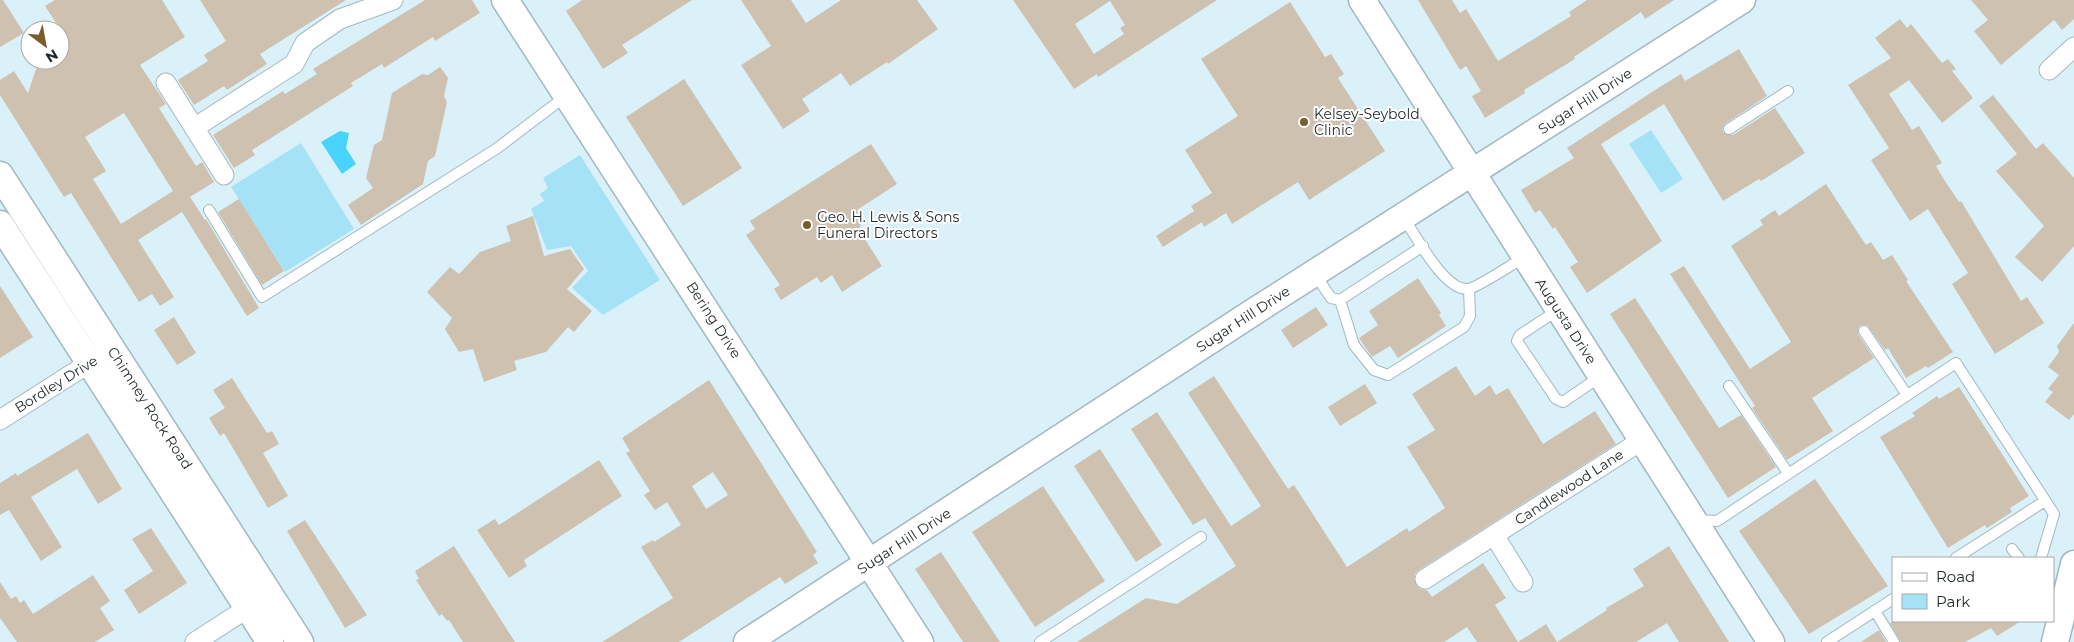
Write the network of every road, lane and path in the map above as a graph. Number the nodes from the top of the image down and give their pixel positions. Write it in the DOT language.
graph roads {
  1 [pos="393,0"];
  2 [pos="505,0"];
  3 [pos="1362,0"];
  4 [pos="1742,0"];
  5 [pos="2074,47"];
  6 [pos="2049,70"];
  7 [pos="166,83"];
  8 [pos="1788,91"];
  9 [pos="566,95"];
  10 [pos="194,128"];
  11 [pos="1729,129"];
  12 [pos="1471,174"];
  13 [pos="0,175"];
  14 [pos="224,175"];
  15 [pos="209,210"];
  16 [pos="1404,216"];
  17 [pos="0,224"];
  18 [pos="1423,246"];
  19 [pos="1525,257"];
  20 [pos="1314,273"];
  21 [pos="1469,289"];
  22 [pos="1340,300"];
  23 [pos="1559,309"];
  24 [pos="1864,331"];
  25 [pos="112,349"];
  26 [pos="90,363"];
  27 [pos="1602,376"];
  28 [pos="1730,386"];
  29 [pos="1907,395"];
  30 [pos="0,420"];
  31 [pos="1644,439"];
  32 [pos="1788,473"];
  33 [pos="2045,501"];
  34 [pos="1693,519"];
  35 [pos="1494,535"];
  36 [pos="1201,537"];
  37 [pos="2012,549"];
  38 [pos="1958,557"];
  39 [pos="2018,557"];
  40 [pos="2041,557"];
  41 [pos="869,564"];
  42 [pos="2074,564"];
  43 [pos="1425,579"];
  44 [pos="1523,582"];
  45 [pos="1892,600"];
  46 [pos="259,601"];
  47 [pos="1874,611"];
  48 [pos="195,642"];
  49 [pos="270,642"];
  50 [pos="300,642"];
  51 [pos="747,642"];
  52 [pos="920,642"];
  53 [pos="1040,642"];
  54 [pos="1771,642"];
  55 [pos="1827,642"];
  56 [pos="1894,642"];
  57 [pos="2055,642"];
  1 -- 10 [label="street"];
  2 -- 9 [label="street, Bering Drive"];
  3 -- 12 [label="street, Augusta Drive"];
  4 -- 12 [label="street, Sugar Hill Drive"];
  5 -- 6 [label="street"];
  7 -- 10 [label="street"];
  8 -- 11 [label="lane"];
  9 -- 15 [label="lane"];
  9 -- 41 [label="street, Bering Drive"];
  10 -- 14 [label="street"];
  12 -- 16 [label="street, Sugar Hill Drive"];
  12 -- 19 [label="street, Augusta Drive"];
  13 -- 25 [label="street, Chimney Rock Road"];
  16 -- 18 [label="lane"];
  16 -- 20 [label="street, Sugar Hill Drive"];
  17 -- 26 [label="street, Chimney Rock Road"];
  18 -- 21 [label="lane"];
  18 -- 22 [label="lane"];
  19 -- 21 [label="lane"];
  19 -- 23 [label="street, Augusta Drive"];
  20 -- 22 [label="lane"];
  20 -- 41 [label="street, Sugar Hill Drive"];
  21 -- 22 [label="lane"];
  23 -- 27 [label="street, Augusta Drive"];
  23 -- 27 [label="lane"];
  24 -- 29 [label="lane"];
  25 -- 26 [label="street, Bordley Drive"];
  25 -- 46 [label="street, Chimney Rock Road"];
  26 -- 30 [label="street, Bordley Drive"];
  26 -- 46 [label="street, Chimney Rock Road"];
  27 -- 31 [label="street, Augusta Drive"];
  28 -- 32 [label="lane"];
  29 -- 32 [label="lane"];
  29 -- 33 [label="lane"];
  31 -- 34 [label="street, Augusta Drive"];
  31 -- 35 [label="street, Candlewood Lane"];
  32 -- 34 [label="lane"];
  33 -- 38 [label="lane"];
  33 -- 40 [label="lane"];
  34 -- 54 [label="street, Augusta Drive"];
  35 -- 43 [label="street, Candlewood Lane"];
  35 -- 44 [label="street"];
  36 -- 53 [label="lane"];
  37 -- 39 [label="lane"];
  41 -- 51 [label="street, Sugar Hill Drive"];
  41 -- 52 [label="street, Bering Drive"];
  42 -- 57 [label="street"];
  45 -- 47 [label="lane"];
  46 -- 48 [label="street"];
  46 -- 49 [label="street, Chimney Rock Road"];
  46 -- 50 [label="street, Chimney Rock Road"];
  47 -- 55 [label="lane"];
  47 -- 56 [label="lane"];
}
